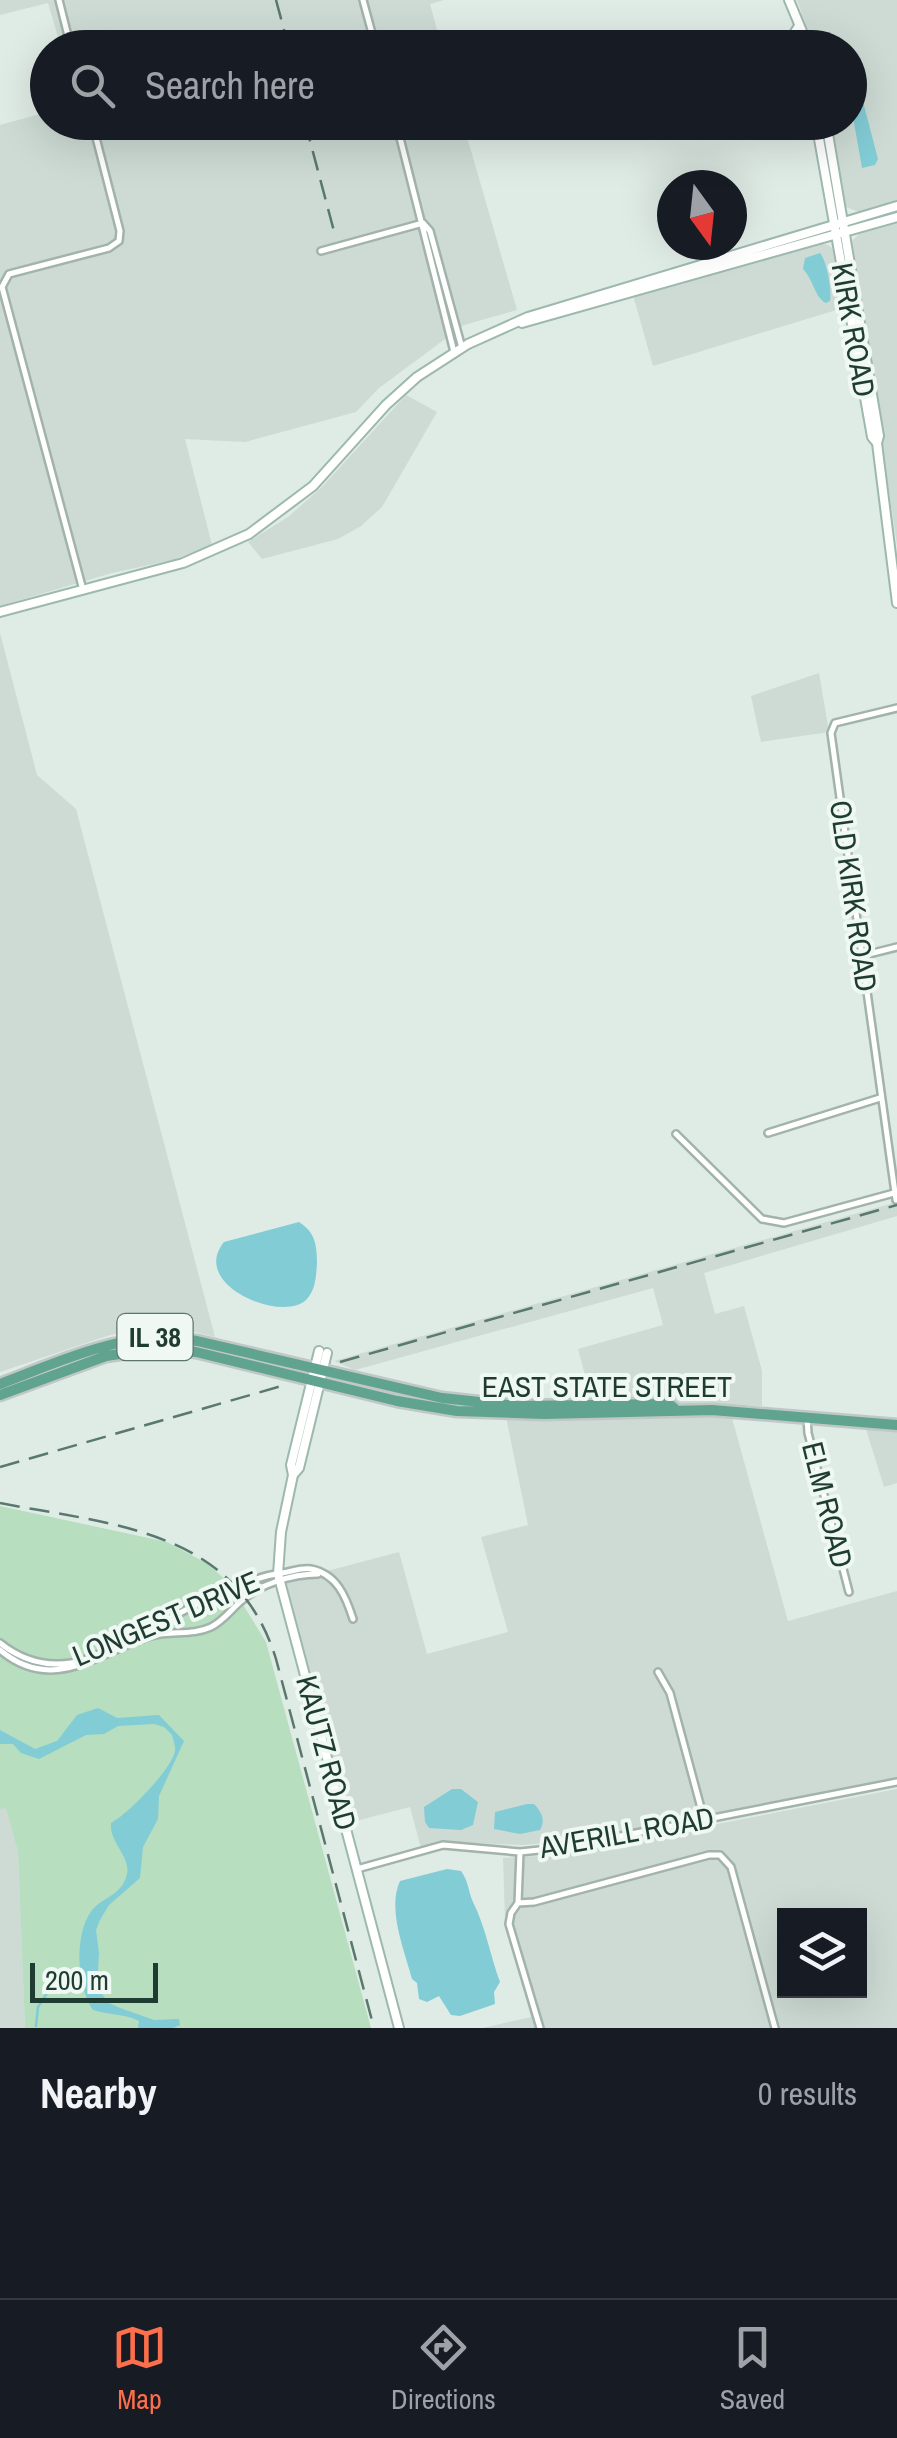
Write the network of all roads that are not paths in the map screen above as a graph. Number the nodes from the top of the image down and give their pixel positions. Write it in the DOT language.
graph roads {
  1 [pos="59,0"];
  2 [pos="363,0"];
  3 [pos="789,0"];
  4 [pos="798,26"];
  5 [pos="67,30"];
  6 [pos="371,30"];
  7 [pos="797,30"];
  8 [pos="804,30"];
  9 [pos="97,140"];
  10 [pos="401,140"];
  11 [pos="820,140"];
  12 [pos="828,140"];
  13 [pos="897,206"];
  14 [pos="897,216"];
  15 [pos="423,223"];
  16 [pos="839,228"];
  17 [pos="321,251"];
  18 [pos="458,350"];
  19 [pos="83,590"];
  20 [pos="897,603"];
  21 [pos="0,612"];
  22 [pos="897,708"];
  23 [pos="897,947"];
  24 [pos="861,956"];
  25 [pos="880,1098"];
  26 [pos="768,1133"];
  27 [pos="676,1134"];
  28 [pos="895,1196"];
  29 [pos="323,1352"];
  30 [pos="317,1376"];
  31 [pos="0,1384"];
  32 [pos="0,1395"];
  33 [pos="807,1417"];
  34 [pos="897,1424"];
  35 [pos="279,1577"];
  36 [pos="231,1590"];
  37 [pos="849,1592"];
  38 [pos="240,1602"];
  39 [pos="353,1619"];
  40 [pos="0,1646"];
  41 [pos="658,1672"];
  42 [pos="897,1782"];
  43 [pos="704,1819"];
  44 [pos="520,1852"];
  45 [pos="357,1869"];
  46 [pos="518,1903"];
  47 [pos="400,2028"];
  48 [pos="540,2028"];
  49 [pos="775,2028"];
  1 -- 5 [label="street"];
  2 -- 6 [label="street"];
  3 -- 4 [label="street"];
  4 -- 7 [label="street"];
  4 -- 8 [label="street"];
  9 -- 19 [label="street"];
  10 -- 15 [label="street"];
  11 -- 16 [label="street"];
  12 -- 16 [label="street"];
  13 -- 16 [label="street"];
  14 -- 16 [label="street"];
  15 -- 17 [label="street"];
  15 -- 18 [label="street"];
  16 -- 18 [label="street"];
  16 -- 20 [label="street, KIRK ROAD"];
  18 -- 19 [label="street"];
  19 -- 21 [label="street"];
  22 -- 24 [label="street, OLD KIRK ROAD"];
  23 -- 24 [label="street"];
  24 -- 25 [label="street, OLD KIRK ROAD"];
  25 -- 26 [label="street"];
  25 -- 28 [label="street, OLD KIRK ROAD"];
  27 -- 28 [label="street, OLD KIRK ROAD"];
  29 -- 30 [label="street, KAUTZ ROAD"];
  30 -- 31 [label="main road, IL 38"];
  30 -- 32 [label="main road, IL 38"];
  30 -- 33 [label="main road, EAST STATE STREET / IL 38"];
  30 -- 35 [label="street, KAUTZ ROAD"];
  33 -- 34 [label="main road, EAST STATE STREET / IL 38"];
  33 -- 37 [label="street, ELM ROAD"];
  35 -- 36 [label="street, LONGEST DRIVE"];
  35 -- 38 [label="street, LONGEST DRIVE"];
  35 -- 39 [label="street"];
  35 -- 45 [label="street, KAUTZ ROAD"];
  36 -- 38 [label="street"];
  36 -- 40 [label="street, LONGEST DRIVE"];
  38 -- 40 [label="street, LONGEST DRIVE"];
  41 -- 43 [label="street"];
  42 -- 43 [label="street, AVERILL ROAD"];
  43 -- 44 [label="street, AVERILL ROAD"];
  44 -- 45 [label="street, AVERILL ROAD"];
  44 -- 46 [label="street"];
  45 -- 47 [label="street, KAUTZ ROAD"];
  46 -- 48 [label="street"];
  46 -- 49 [label="street"];
}
